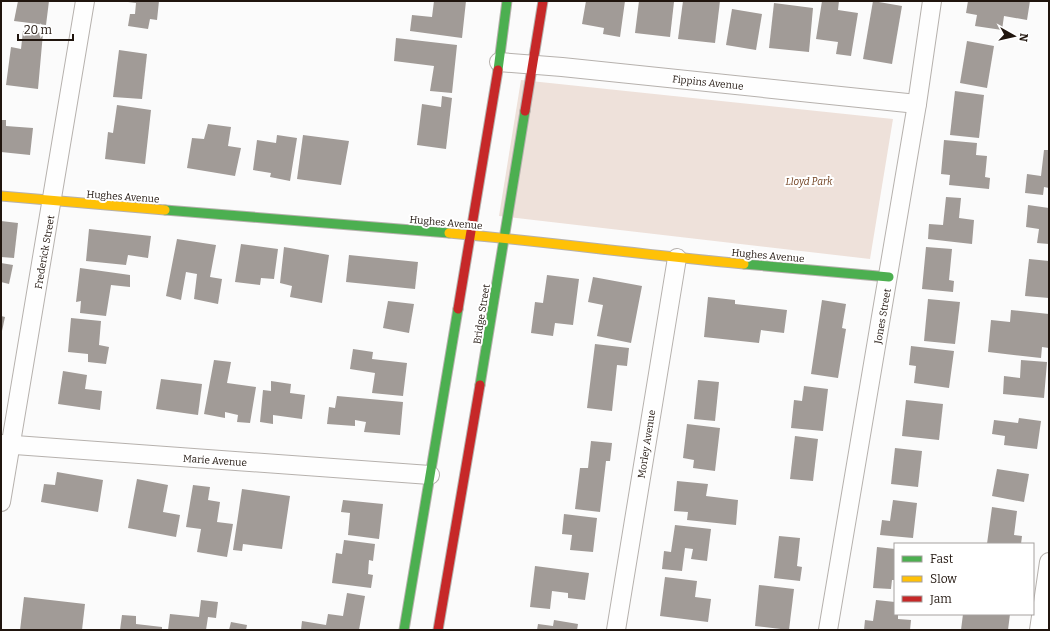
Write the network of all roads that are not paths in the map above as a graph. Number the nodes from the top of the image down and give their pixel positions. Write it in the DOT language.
graph roads {
  1 [pos="85,1"];
  2 [pos="507,1"];
  3 [pos="543,1"];
  4 [pos="932,1"];
  5 [pos="499,62"];
  6 [pos="532,64"];
  7 [pos="917,104"];
  8 [pos="1,196"];
  9 [pos="52,202"];
  10 [pos="470,235"];
  11 [pos="505,238"];
  12 [pos="677,258"];
  13 [pos="889,277"];
  14 [pos="6,445"];
  15 [pos="430,475"];
  16 [pos="1,502"];
  17 [pos="1049,562"];
  18 [pos="404,630"];
  19 [pos="438,630"];
  20 [pos="616,630"];
  21 [pos="828,630"];
  22 [pos="1039,630"];
  1 -- 9 [label="street, Frederick Street"];
  2 -- 5 [label="main road"];
  3 -- 6 [label="main road, Bridge Street"];
  4 -- 7 [label="street, Jones Street"];
  5 -- 6 [label="street, Fippins Avenue"];
  5 -- 10 [label="main road"];
  6 -- 7 [label="street, Fippins Avenue"];
  6 -- 11 [label="main road, Bridge Street"];
  7 -- 13 [label="street, Jones Street"];
  8 -- 9 [label="main road, Hughes Avenue"];
  9 -- 10 [label="main road, Hughes Avenue"];
  9 -- 14 [label="street, Frederick Street"];
  10 -- 11 [label="main road, Hughes Avenue"];
  10 -- 15 [label="main road"];
  11 -- 12 [label="main road, Hughes Avenue"];
  11 -- 19 [label="main road, Bridge Street"];
  12 -- 13 [label="main road, Hughes Avenue"];
  12 -- 20 [label="street, Morley Avenue"];
  13 -- 21 [label="street, Jones Street"];
  14 -- 15 [label="street, Marie Avenue"];
  14 -- 16 [label="street, Frederick Street"];
  15 -- 18 [label="main road"];
  17 -- 22 [label="street"];
}
